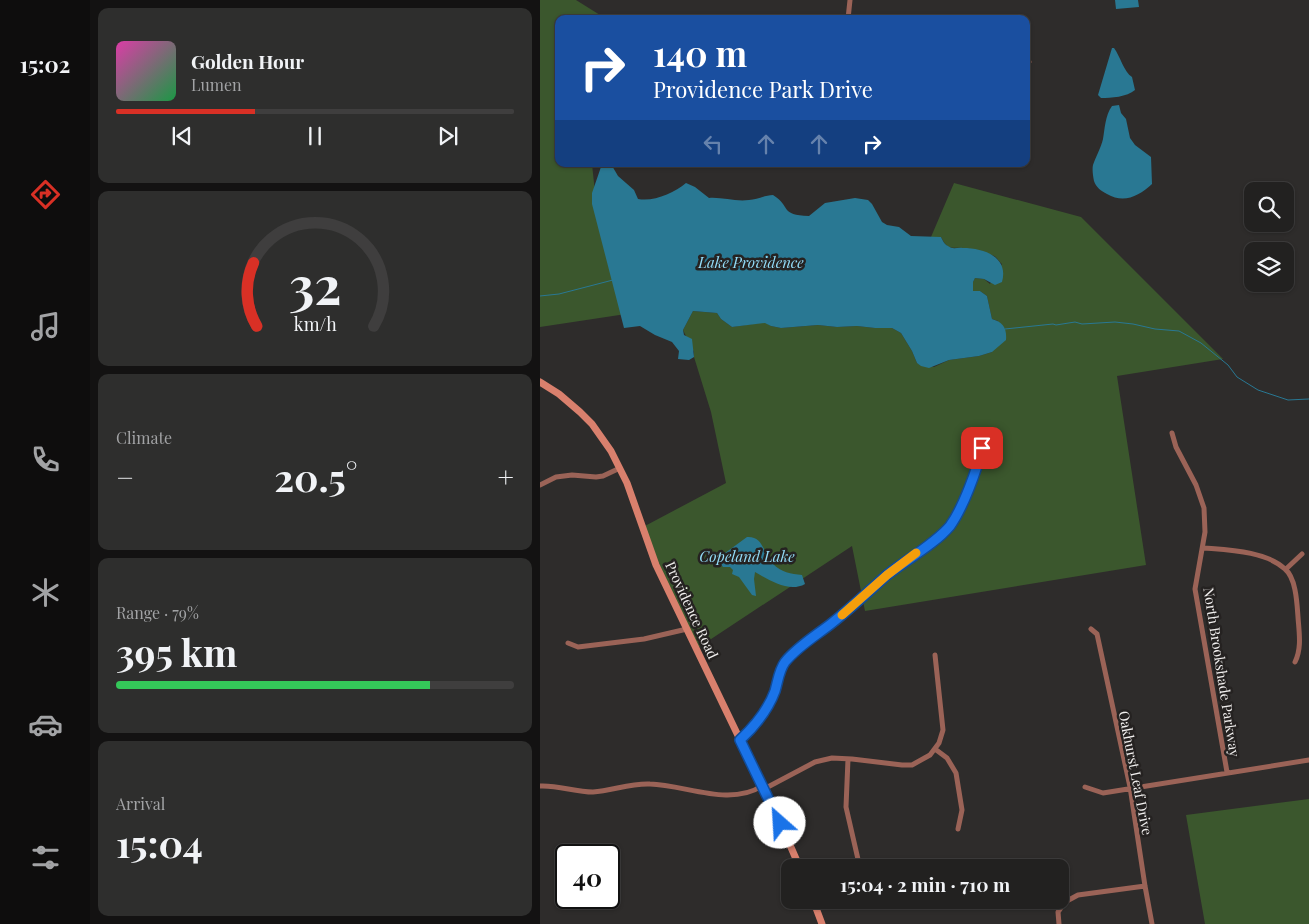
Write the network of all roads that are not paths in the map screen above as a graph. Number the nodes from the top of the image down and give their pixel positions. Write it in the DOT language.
graph roads {
  1 [pos="850,0"];
  2 [pos="848,15"];
  3 [pos="540,382"];
  4 [pos="1172,433"];
  5 [pos="982,448"];
  6 [pos="620,468"];
  7 [pos="540,485"];
  8 [pos="1204,548"];
  9 [pos="1302,554"];
  10 [pos="1286,569"];
  11 [pos="687,629"];
  12 [pos="1091,629"];
  13 [pos="568,643"];
  14 [pos="935,655"];
  15 [pos="1295,662"];
  16 [pos="740,740"];
  17 [pos="934,748"];
  18 [pos="848,758"];
  19 [pos="1309,760"];
  20 [pos="1227,772"];
  21 [pos="540,786"];
  22 [pos="1085,787"];
  23 [pos="1130,787"];
  24 [pos="763,788"];
  25 [pos="958,829"];
  26 [pos="796,859"];
  27 [pos="858,859"];
  28 [pos="1145,886"];
  29 [pos="816,909"];
  30 [pos="822,924"];
  31 [pos="1059,924"];
  32 [pos="1152,924"];
  1 -- 2 [label="street"];
  3 -- 6 [label="street, Providence Road"];
  4 -- 8 [label="street, North Brookshade Parkway"];
  5 -- 16 [label="street"];
  6 -- 7 [label="street"];
  6 -- 11 [label="street, Providence Road"];
  8 -- 10 [label="street"];
  8 -- 20 [label="street, North Brookshade Parkway"];
  9 -- 10 [label="street"];
  10 -- 15 [label="street"];
  11 -- 13 [label="street"];
  11 -- 16 [label="street, Providence Road"];
  12 -- 23 [label="street, Oakhurst Leaf Drive"];
  14 -- 17 [label="street"];
  16 -- 24 [label="street, Providence Road"];
  17 -- 18 [label="street"];
  17 -- 25 [label="street"];
  18 -- 24 [label="street"];
  18 -- 27 [label="street"];
  19 -- 20 [label="street"];
  20 -- 23 [label="street"];
  21 -- 24 [label="street"];
  22 -- 23 [label="street"];
  23 -- 28 [label="street, Oakhurst Leaf Drive"];
  24 -- 26 [label="street, Providence Road"];
  28 -- 31 [label="street"];
  28 -- 32 [label="street, Oakhurst Leaf Drive"];
  29 -- 30 [label="street"];
}
